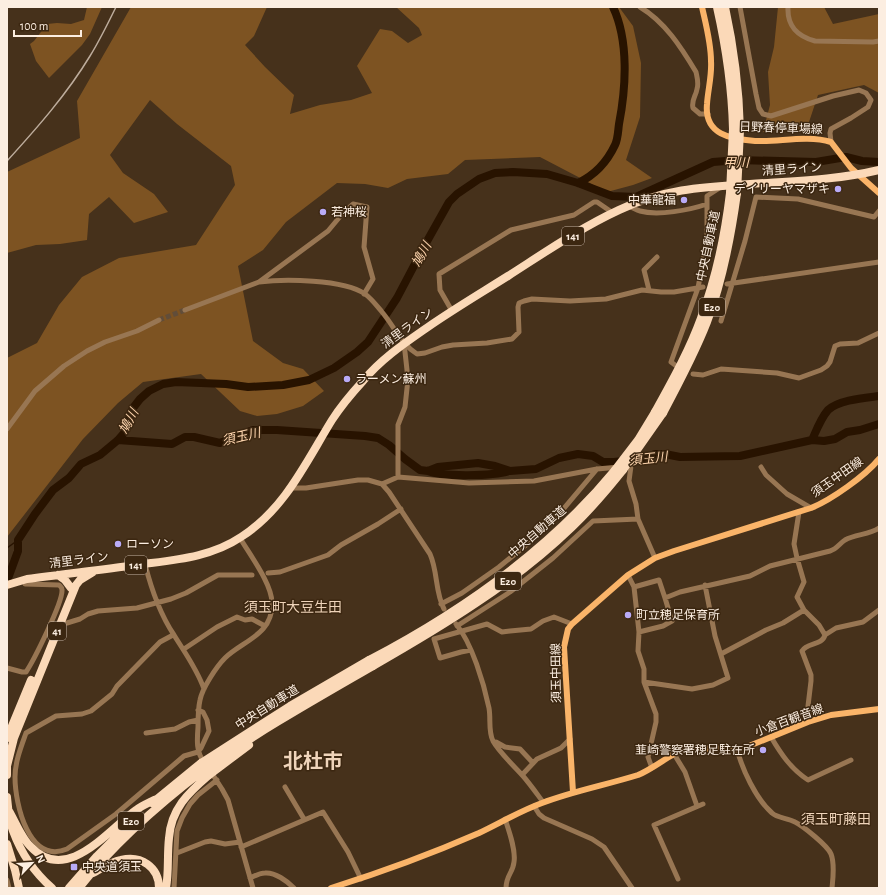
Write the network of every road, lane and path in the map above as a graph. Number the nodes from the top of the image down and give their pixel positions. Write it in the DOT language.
graph roads {
  1 [pos="640,7"];
  2 [pos="702,7"];
  3 [pos="717,7"];
  4 [pos="725,7"];
  5 [pos="740,7"];
  6 [pos="788,7"];
  7 [pos="879,41"];
  8 [pos="708,114"];
  9 [pos="736,130"];
  10 [pos="831,142"];
  11 [pos="879,170"];
  12 [pos="858,175"];
  13 [pos="723,185"];
  14 [pos="879,193"];
  15 [pos="707,204"];
  16 [pos="628,206"];
  17 [pos="879,211"];
  18 [pos="613,213"];
  19 [pos="657,257"];
  20 [pos="879,262"];
  21 [pos="259,282"];
  22 [pos="729,283"];
  23 [pos="700,288"];
  24 [pos="649,290"];
  25 [pos="364,294"];
  26 [pos="185,310"];
  27 [pos="452,311"];
  28 [pos="159,320"];
  29 [pos="721,321"];
  30 [pos="879,333"];
  31 [pos="404,343"];
  32 [pos="675,365"];
  33 [pos="693,374"];
  34 [pos="7,429"];
  35 [pos="878,461"];
  36 [pos="761,467"];
  37 [pos="597,469"];
  38 [pos="398,477"];
  39 [pos="382,484"];
  40 [pos="291,488"];
  41 [pos="811,508"];
  42 [pos="401,509"];
  43 [pos="799,512"];
  44 [pos="638,519"];
  45 [pos="879,528"];
  46 [pos="240,538"];
  47 [pos="655,558"];
  48 [pos="797,558"];
  49 [pos="145,564"];
  50 [pos="95,570"];
  51 [pos="84,572"];
  52 [pos="268,573"];
  53 [pos="66,574"];
  54 [pos="252,574"];
  55 [pos="58,575"];
  56 [pos="628,575"];
  57 [pos="26,581"];
  58 [pos="7,585"];
  59 [pos="74,585"];
  60 [pos="705,585"];
  61 [pos="634,587"];
  62 [pos="665,598"];
  63 [pos="157,603"];
  64 [pos="804,610"];
  65 [pos="879,610"];
  66 [pos="67,623"];
  67 [pos="572,624"];
  68 [pos="265,626"];
  69 [pos="461,631"];
  70 [pos="639,632"];
  71 [pos="824,634"];
  72 [pos="173,635"];
  73 [pos="184,650"];
  74 [pos="471,650"];
  75 [pos="721,654"];
  76 [pos="371,663"];
  77 [pos="7,668"];
  78 [pos="644,682"];
  79 [pos="204,689"];
  80 [pos="27,697"];
  81 [pos="198,710"];
  82 [pos="879,710"];
  83 [pos="198,720"];
  84 [pos="810,721"];
  85 [pos="146,733"];
  86 [pos="771,737"];
  87 [pos="7,738"];
  88 [pos="570,739"];
  89 [pos="493,741"];
  90 [pos="737,749"];
  91 [pos="198,752"];
  92 [pos="674,754"];
  93 [pos="851,760"];
  94 [pos="533,763"];
  95 [pos="652,768"];
  96 [pos="205,769"];
  97 [pos="7,775"];
  98 [pos="522,775"];
  99 [pos="217,780"];
  100 [pos="285,787"];
  101 [pos="573,792"];
  102 [pos="12,795"];
  103 [pos="154,800"];
  104 [pos="543,802"];
  105 [pos="703,804"];
  106 [pos="534,806"];
  107 [pos="697,806"];
  108 [pos="9,811"];
  109 [pos="304,819"];
  110 [pos="505,819"];
  111 [pos="7,832"];
  112 [pos="7,844"];
  113 [pos="240,844"];
  114 [pos="176,853"];
  115 [pos="87,877"];
  116 [pos="250,878"];
  117 [pos="361,879"];
  118 [pos="678,879"];
  119 [pos="7,880"];
  120 [pos="345,886"];
  121 [pos="9,888"];
  122 [pos="19,888"];
  123 [pos="46,888"];
  124 [pos="52,888"];
  125 [pos="69,888"];
  126 [pos="78,888"];
  127 [pos="159,888"];
  128 [pos="166,888"];
  129 [pos="174,888"];
  130 [pos="253,888"];
  131 [pos="294,888"];
  132 [pos="331,888"];
  133 [pos="506,888"];
  134 [pos="632,888"];
  135 [pos="832,888"];
  1 -- 8 [label="street"];
  2 -- 8 [label="main road, 日野春停車場線"];
  3 -- 9 [label="highway, 中央自動車道 / E20"];
  4 -- 9 [label="highway, 中央自動車道 / E20"];
  5 -- 10 [label="street"];
  6 -- 7 [label="street"];
  8 -- 10 [label="main road, 日野春停車場線"];
  9 -- 76 [label="highway, 中央自動車道 / E20, bridge"];
  10 -- 12 [label="main road, 日野春停車場線"];
  11 -- 12 [label="highway, 清里ライン / 141"];
  12 -- 13 [label="highway, 清里ライン / 141"];
  12 -- 14 [label="main road, 日野春停車場線"];
  13 -- 15 [label="street"];
  13 -- 16 [label="highway, 清里ライン / 141"];
  15 -- 16 [label="street"];
  15 -- 23 [label="street"];
  16 -- 18 [label="highway, 清里ライン / 141"];
  17 -- 22 [label="street"];
  18 -- 27 [label="highway, 清里ライン / 141"];
  18 -- 27 [label="street"];
  19 -- 24 [label="street"];
  20 -- 22 [label="street"];
  21 -- 25 [label="street"];
  21 -- 25 [label="street"];
  21 -- 26 [label="street"];
  22 -- 29 [label="street"];
  23 -- 24 [label="street"];
  23 -- 32 [label="street"];
  24 -- 31 [label="street"];
  25 -- 31 [label="street"];
  27 -- 31 [label="highway, 清里ライン / 141"];
  28 -- 34 [label="street"];
  30 -- 33 [label="street"];
  31 -- 38 [label="street"];
  31 -- 40 [label="highway, 清里ライン / 141"];
  35 -- 41 [label="main road, 須玉中田線"];
  36 -- 41 [label="street"];
  37 -- 38 [label="street"];
  37 -- 42 [label="street"];
  37 -- 44 [label="street"];
  38 -- 39 [label="street"];
  39 -- 40 [label="street"];
  39 -- 42 [label="street"];
  40 -- 46 [label="highway, 清里ライン / 141"];
  41 -- 43 [label="main road, 須玉中田線"];
  42 -- 52 [label="street"];
  43 -- 47 [label="main road, 須玉中田線"];
  43 -- 48 [label="street"];
  44 -- 47 [label="street"];
  44 -- 69 [label="street"];
  45 -- 48 [label="street"];
  46 -- 49 [label="highway, 清里ライン / 141"];
  46 -- 68 [label="street"];
  47 -- 56 [label="main road, 須玉中田線"];
  48 -- 60 [label="street"];
  48 -- 64 [label="street"];
  49 -- 50 [label="highway, 清里ライン / 141"];
  49 -- 63 [label="street"];
  50 -- 51 [label="highway, 清里ライン / 141"];
  50 -- 59 [label="highway, 41"];
  51 -- 53 [label="highway, 清里ライン / 141"];
  51 -- 59 [label="highway, 41"];
  53 -- 55 [label="highway, 清里ライン / 141"];
  53 -- 59 [label="highway"];
  54 -- 63 [label="street"];
  55 -- 57 [label="highway, 清里ライン / 141"];
  55 -- 59 [label="highway"];
  56 -- 61 [label="street"];
  56 -- 67 [label="main road, 須玉中田線"];
  57 -- 58 [label="highway, 清里ライン / 141"];
  57 -- 77 [label="street"];
  59 -- 80 [label="highway, 41"];
  60 -- 62 [label="street"];
  60 -- 75 [label="street"];
  61 -- 62 [label="street"];
  61 -- 70 [label="street"];
  62 -- 70 [label="street"];
  63 -- 66 [label="street"];
  63 -- 72 [label="street"];
  64 -- 71 [label="street"];
  64 -- 75 [label="street"];
  65 -- 71 [label="street"];
  67 -- 69 [label="street"];
  67 -- 88 [label="main road, 須玉中田線"];
  68 -- 73 [label="street"];
  68 -- 79 [label="street"];
  69 -- 74 [label="street"];
  69 -- 74 [label="street"];
  70 -- 78 [label="street"];
  71 -- 84 [label="street"];
  72 -- 73 [label="street"];
  72 -- 102 [label="street"];
  73 -- 79 [label="street"];
  74 -- 89 [label="street"];
  75 -- 78 [label="street"];
  76 -- 96 [label="highway, 中央自動車道 / E20, bridge"];
  76 -- 96 [label="highway, 中央自動車道 / E20, bridge"];
  78 -- 95 [label="street"];
  79 -- 81 [label="street"];
  80 -- 87 [label="highway"];
  80 -- 97 [label="highway"];
  81 -- 83 [label="street"];
  81 -- 91 [label="street"];
  82 -- 84 [label="main road, 小倉百観音線"];
  83 -- 85 [label="street"];
  83 -- 91 [label="street"];
  84 -- 86 [label="main road, 小倉百観音線"];
  86 -- 90 [label="main road, 小倉百観音線"];
  86 -- 93 [label="street"];
  88 -- 94 [label="street"];
  88 -- 101 [label="main road, 須玉中田線"];
  89 -- 94 [label="street"];
  89 -- 98 [label="street"];
  90 -- 92 [label="main road, 小倉百観音線"];
  90 -- 135 [label="street"];
  91 -- 99 [label="street"];
  91 -- 102 [label="street"];
  92 -- 95 [label="main road, 小倉百観音線"];
  92 -- 107 [label="street"];
  94 -- 98 [label="street"];
  95 -- 101 [label="main road, 小倉百観音線"];
  96 -- 103 [label="highway, 中央自動車道 / E20"];
  96 -- 115 [label="highway, 中央自動車道 / E20"];
  96 -- 128 [label="highway"];
  98 -- 104 [label="street"];
  99 -- 113 [label="street"];
  99 -- 114 [label="street"];
  100 -- 109 [label="street"];
  101 -- 104 [label="main road"];
  102 -- 108 [label="highway"];
  103 -- 108 [label="highway"];
  103 -- 125 [label="highway, 中央自動車道 / E20"];
  104 -- 106 [label="main road"];
  105 -- 107 [label="street"];
  106 -- 110 [label="main road"];
  106 -- 134 [label="street"];
  107 -- 118 [label="street"];
  108 -- 124 [label="highway"];
  109 -- 113 [label="street"];
  109 -- 117 [label="street"];
  110 -- 117 [label="main road"];
  110 -- 133 [label="street"];
  111 -- 123 [label="highway"];
  112 -- 122 [label="highway"];
  113 -- 114 [label="street"];
  113 -- 116 [label="street"];
  114 -- 129 [label="street"];
  115 -- 126 [label="highway, 中央自動車道 / E20"];
  115 -- 127 [label="highway"];
  116 -- 130 [label="street"];
  116 -- 131 [label="street"];
  117 -- 120 [label="main road"];
  119 -- 121 [label="street"];
  120 -- 132 [label="main road"];
}
